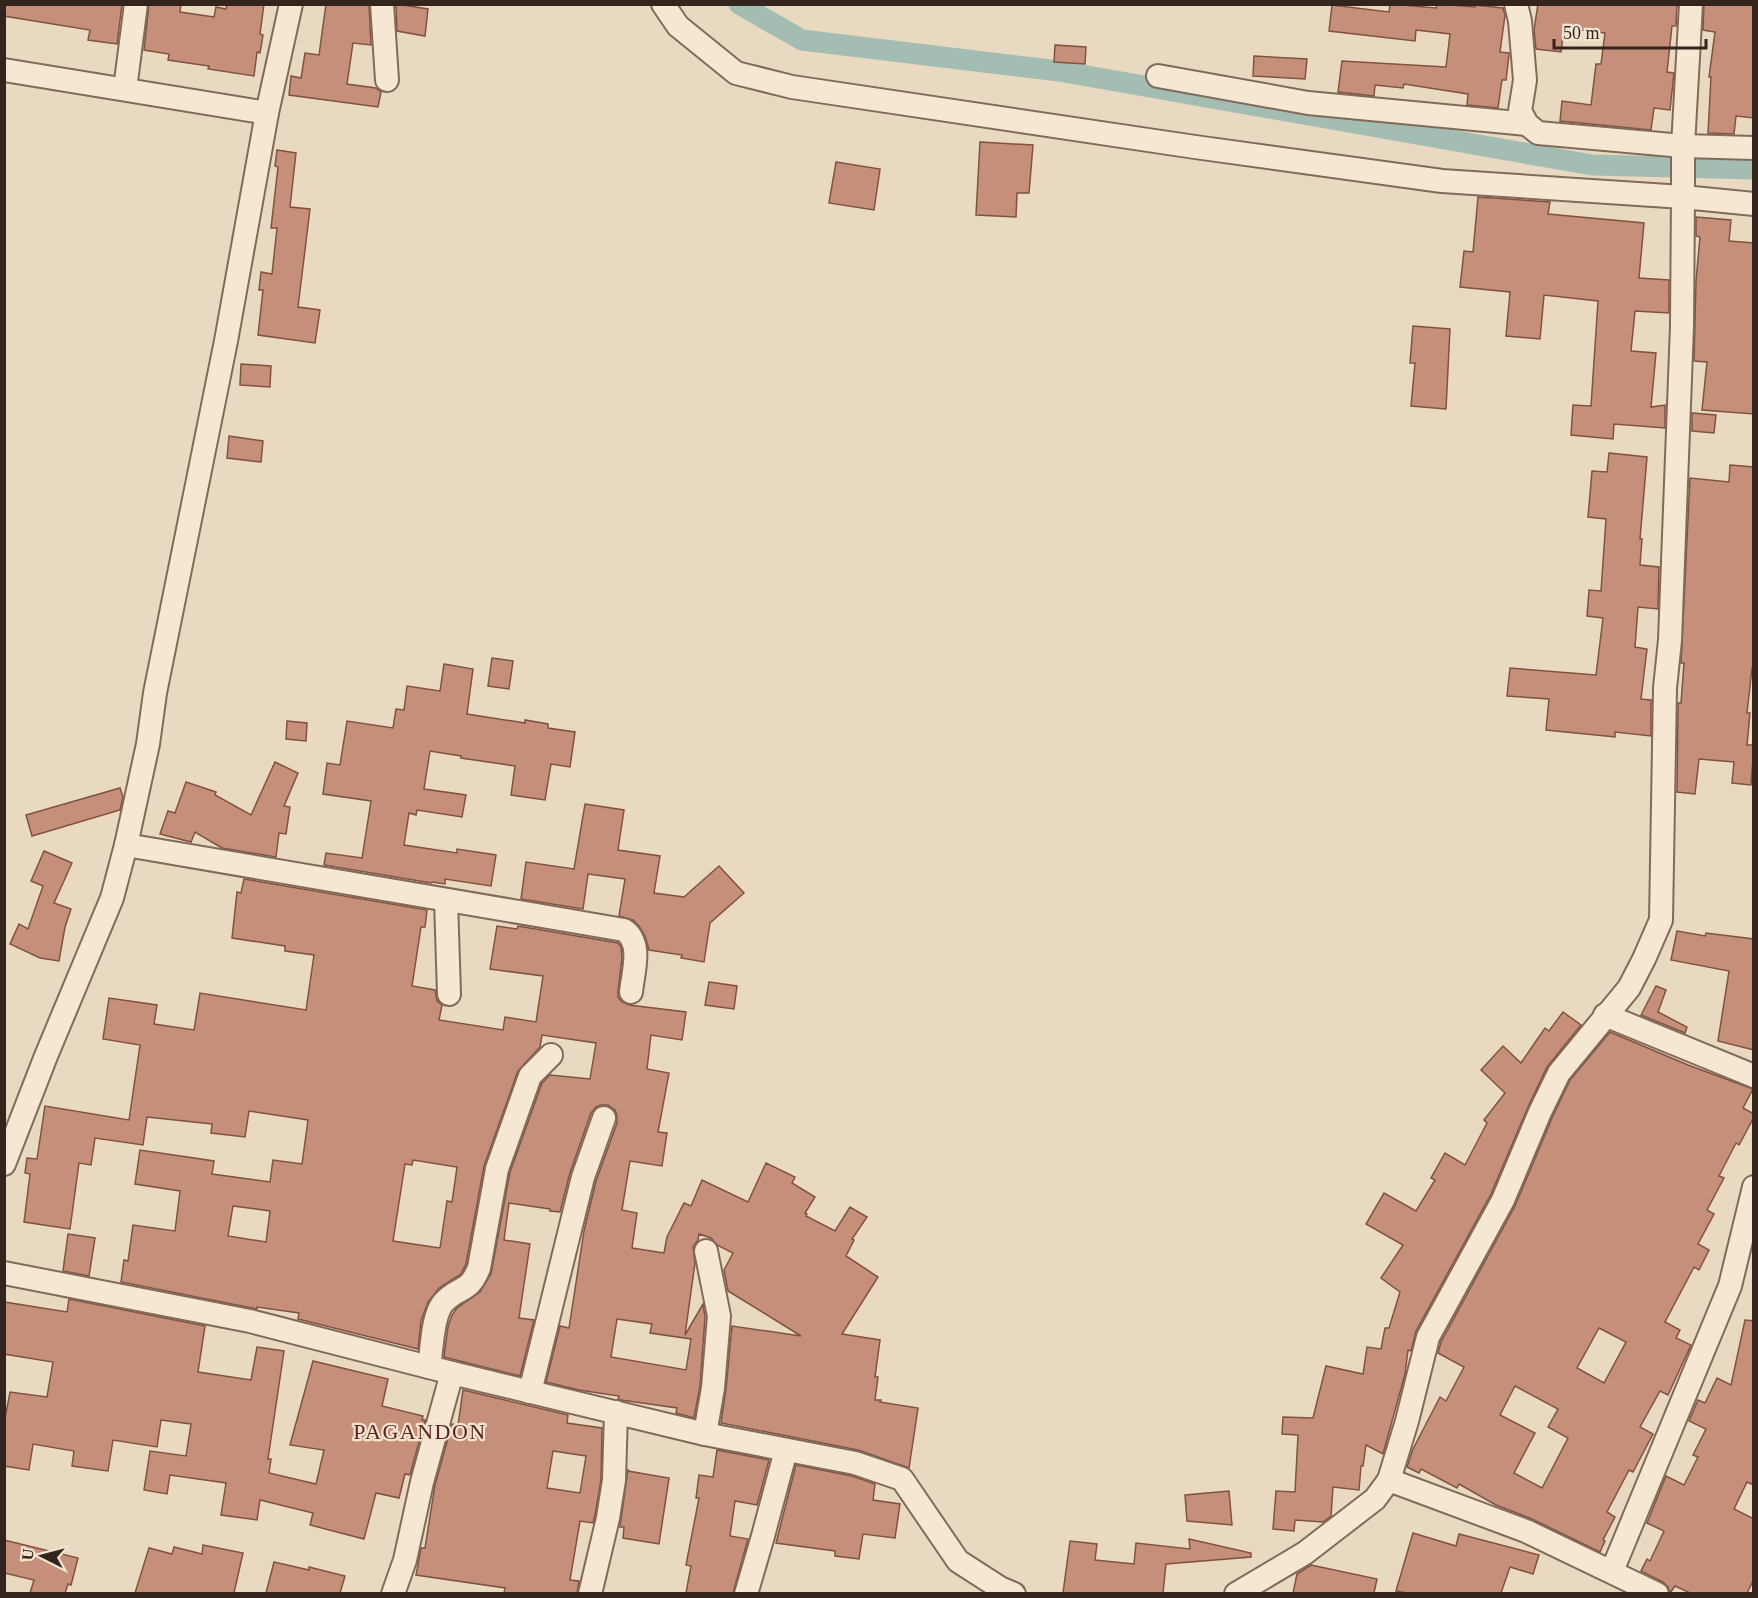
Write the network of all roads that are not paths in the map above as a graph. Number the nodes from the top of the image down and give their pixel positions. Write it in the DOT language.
graph roads {
  1 [pos="136,4"];
  2 [pos="291,4"];
  3 [pos="382,4"];
  4 [pos="663,4"];
  5 [pos="1516,4"];
  6 [pos="1691,4"];
  7 [pos="4,70"];
  8 [pos="1158,76"];
  9 [pos="387,80"];
  10 [pos="125,90"];
  11 [pos="267,113"];
  12 [pos="1527,124"];
  13 [pos="1754,148"];
  14 [pos="1683,151"];
  15 [pos="1683,192"];
  16 [pos="1754,204"];
  17 [pos="126,845"];
  18 [pos="446,900"];
  19 [pos="631,992"];
  20 [pos="449,994"];
  21 [pos="1605,1015"];
  22 [pos="551,1055"];
  23 [pos="1754,1076"];
  24 [pos="604,1118"];
  25 [pos="4,1164"];
  26 [pos="1754,1187"];
  27 [pos="706,1251"];
  28 [pos="4,1274"];
  29 [pos="429,1367"];
  30 [pos="452,1373"];
  31 [pos="530,1392"];
  32 [pos="616,1412"];
  33 [pos="705,1434"];
  34 [pos="786,1450"];
  35 [pos="1389,1480"];
  36 [pos="1612,1571"];
  37 [pos="393,1593"];
  38 [pos="590,1593"];
  39 [pos="746,1593"];
  40 [pos="1014,1593"];
  41 [pos="1236,1593"];
  42 [pos="1657,1593"];
  1 -- 10 [label="street"];
  2 -- 11 [label="street"];
  3 -- 9 [label="street"];
  4 -- 15 [label="street"];
  5 -- 12 [label="street"];
  6 -- 14 [label="street"];
  7 -- 10 [label="street"];
  8 -- 12 [label="street"];
  10 -- 11 [label="street"];
  11 -- 17 [label="street"];
  12 -- 14 [label="street"];
  13 -- 14 [label="street"];
  14 -- 15 [label="street"];
  15 -- 16 [label="street"];
  15 -- 21 [label="street"];
  17 -- 18 [label="street"];
  17 -- 25 [label="street"];
  18 -- 19 [label="street"];
  18 -- 20 [label="street"];
  21 -- 23 [label="street"];
  21 -- 35 [label="street"];
  22 -- 29 [label="street"];
  24 -- 31 [label="street"];
  26 -- 36 [label="street"];
  27 -- 33 [label="street"];
  28 -- 29 [label="street"];
  29 -- 30 [label="street"];
  30 -- 31 [label="street"];
  30 -- 37 [label="street"];
  31 -- 32 [label="street"];
  32 -- 33 [label="street"];
  32 -- 38 [label="street"];
  33 -- 34 [label="street"];
  34 -- 39 [label="street"];
  34 -- 40 [label="street"];
  35 -- 36 [label="street"];
  35 -- 41 [label="street"];
  36 -- 42 [label="street"];
}
